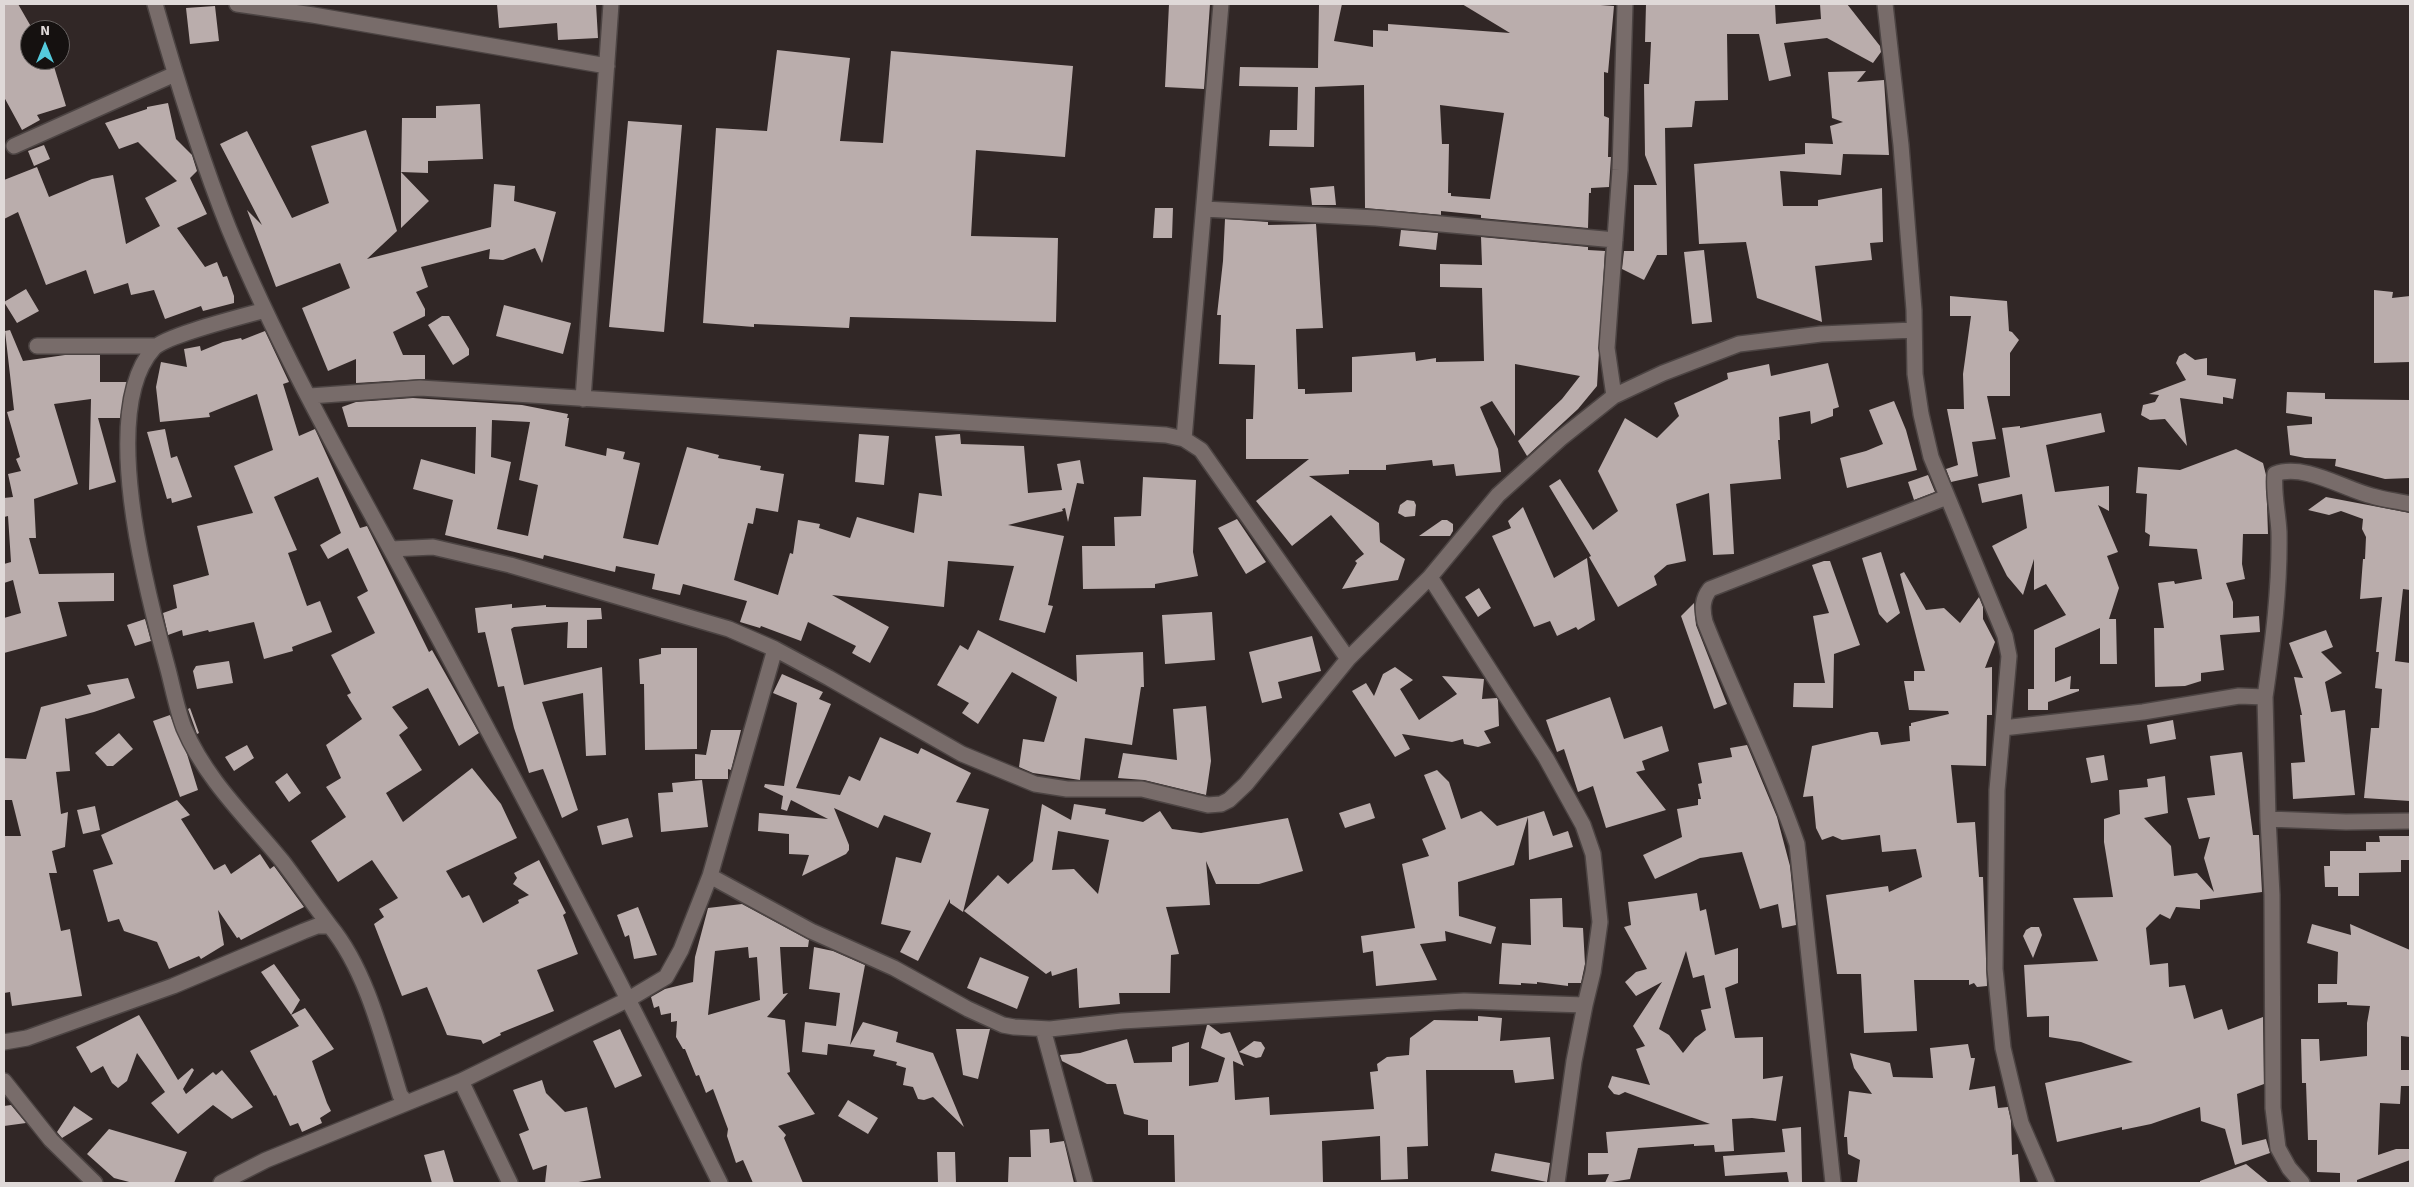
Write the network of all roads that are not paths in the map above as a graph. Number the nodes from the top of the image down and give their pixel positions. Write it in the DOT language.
graph roads {
  1 [pos="155,4"];
  2 [pos="238,4"];
  3 [pos="611,4"];
  4 [pos="1221,4"];
  5 [pos="1626,4"];
  6 [pos="1885,4"];
  7 [pos="607,66"];
  8 [pos="175,74"];
  9 [pos="14,146"];
  10 [pos="1204,209"];
  11 [pos="1615,240"];
  12 [pos="265,310"];
  13 [pos="1914,330"];
  14 [pos="37,346"];
  15 [pos="156,346"];
  16 [pos="310,396"];
  17 [pos="1614,396"];
  18 [pos="583,399"];
  19 [pos="1184,439"];
  20 [pos="1948,497"];
  21 [pos="2410,504"];
  22 [pos="391,549"];
  23 [pos="1430,577"];
  24 [pos="775,650"];
  25 [pos="1348,660"];
  26 [pos="2265,696"];
  27 [pos="2003,728"];
  28 [pos="2268,819"];
  29 [pos="2410,821"];
  30 [pos="710,876"];
  31 [pos="330,926"];
  32 [pos="629,999"];
  33 [pos="1584,1005"];
  34 [pos="1043,1029"];
  35 [pos="4,1042"];
  36 [pos="4,1081"];
  37 [pos="461,1081"];
  38 [pos="406,1102"];
  39 [pos="95,1183"];
  40 [pos="221,1183"];
  41 [pos="510,1183"];
  42 [pos="720,1183"];
  43 [pos="1085,1183"];
  44 [pos="1557,1183"];
  45 [pos="1833,1183"];
  46 [pos="2047,1183"];
  47 [pos="2302,1183"];
  1 -- 8 [label="street"];
  2 -- 7 [label="street"];
  3 -- 7 [label="street"];
  4 -- 10 [label="street"];
  5 -- 11 [label="street"];
  6 -- 13 [label="street"];
  7 -- 18 [label="street"];
  8 -- 9 [label="street"];
  8 -- 12 [label="street"];
  10 -- 11 [label="street"];
  10 -- 19 [label="street"];
  11 -- 17 [label="street"];
  12 -- 15 [label="street"];
  12 -- 16 [label="street"];
  13 -- 17 [label="street"];
  13 -- 20 [label="street"];
  14 -- 15 [label="street"];
  15 -- 31 [label="street"];
  16 -- 18 [label="street"];
  16 -- 22 [label="street"];
  17 -- 23 [label="street"];
  18 -- 19 [label="street"];
  19 -- 25 [label="street"];
  20 -- 27 [label="street"];
  20 -- 45 [label="street"];
  21 -- 26 [label="street"];
  22 -- 24 [label="street"];
  22 -- 32 [label="street"];
  23 -- 25 [label="street"];
  23 -- 33 [label="street"];
  24 -- 25 [label="street"];
  24 -- 30 [label="street"];
  26 -- 27 [label="street"];
  26 -- 28 [label="street"];
  27 -- 46 [label="street"];
  28 -- 29 [label="street"];
  28 -- 47 [label="street"];
  30 -- 32 [label="street"];
  30 -- 34 [label="street"];
  31 -- 35 [label="street"];
  31 -- 38 [label="street"];
  32 -- 37 [label="street"];
  32 -- 42 [label="street"];
  33 -- 34 [label="street"];
  33 -- 44 [label="street"];
  34 -- 43 [label="street"];
  36 -- 39 [label="street"];
  37 -- 38 [label="street"];
  37 -- 41 [label="street"];
  38 -- 40 [label="street"];
}
